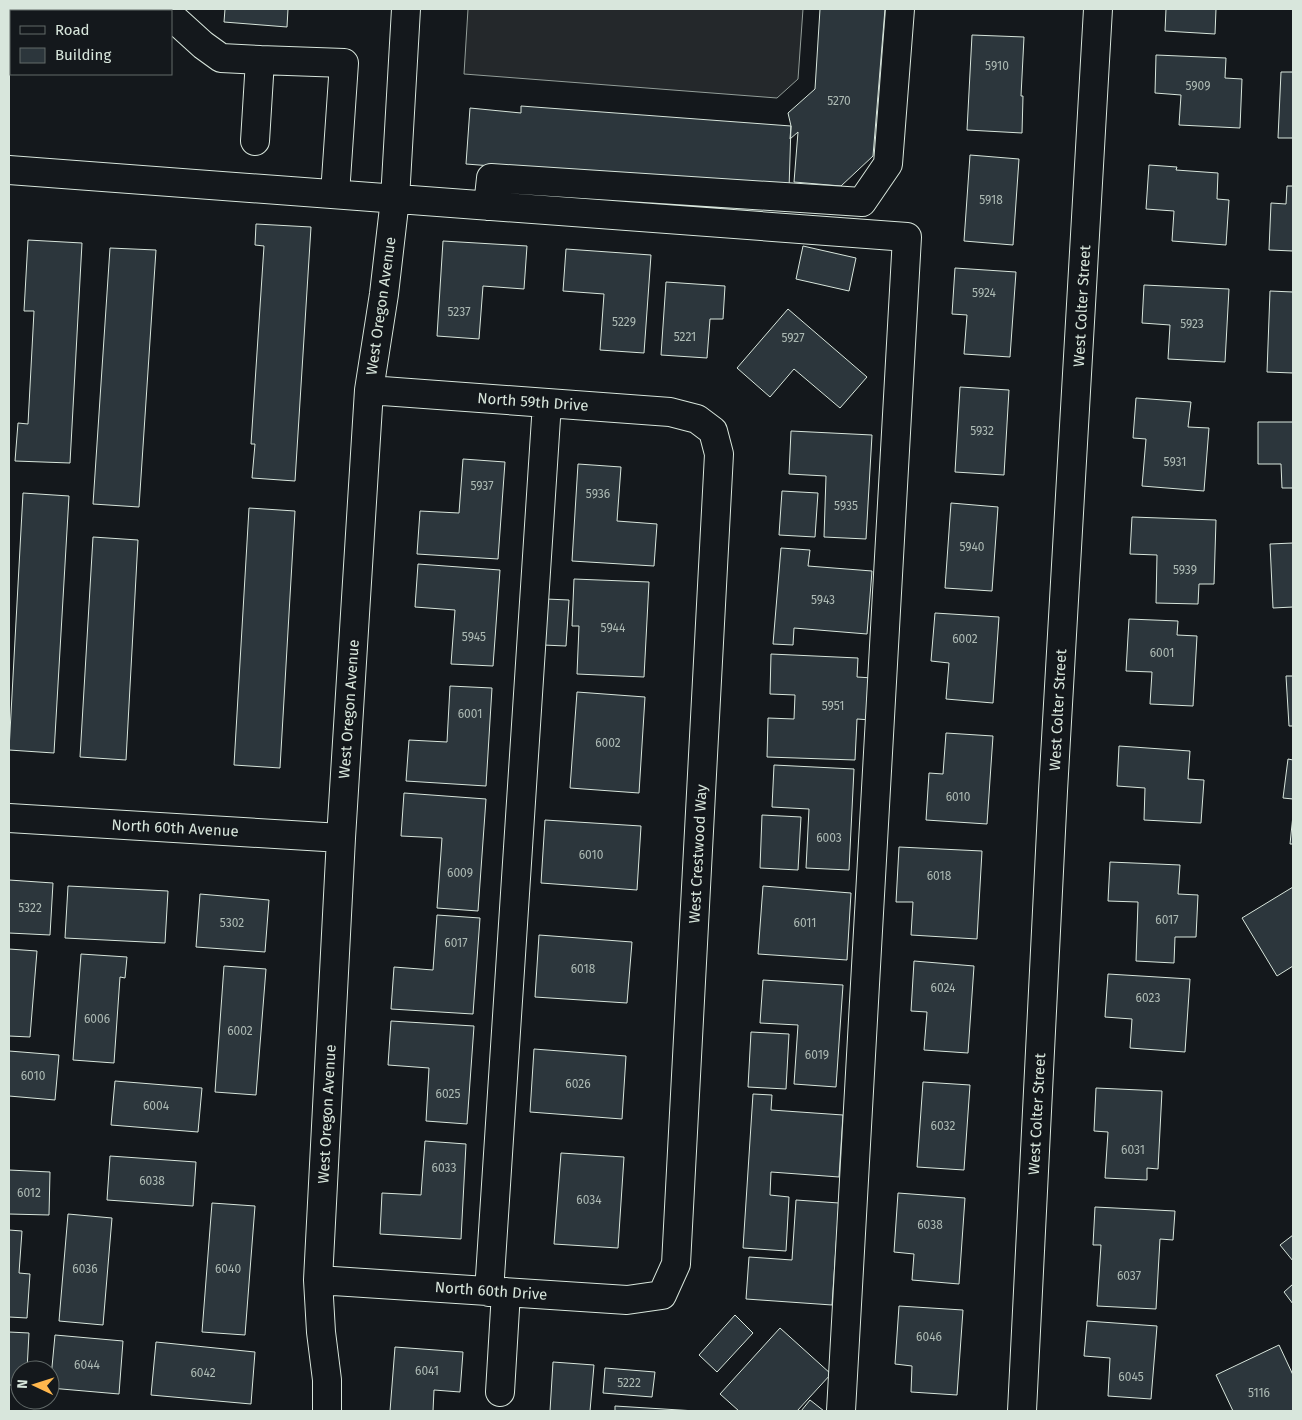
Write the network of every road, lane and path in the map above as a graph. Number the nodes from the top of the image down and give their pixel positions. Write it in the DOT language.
graph roads {
  1 [pos="406,9"];
  2 [pos="900,9"];
  3 [pos="1098,9"];
  4 [pos="172,17"];
  5 [pos="260,60"];
  6 [pos="255,141"];
  7 [pos="9,170"];
  8 [pos="335,194"];
  9 [pos="396,199"];
  10 [pos="488,206"];
  11 [pos="369,390"];
  12 [pos="547,402"];
  13 [pos="697,418"];
  14 [pos="9,818"];
  15 [pos="341,838"];
  16 [pos="318,1280"];
  17 [pos="498,1292"];
  18 [pos="662,1295"];
  19 [pos="500,1392"];
  20 [pos="327,1411"];
  21 [pos="841,1411"];
  22 [pos="1022,1411"];
  1 -- 9 [label="street, West Oregon Avenue"];
  2 -- 10 [label="street"];
  3 -- 22 [label="street, West Colter Street"];
  4 -- 5 [label="street"];
  5 -- 6 [label="street"];
  5 -- 8 [label="street"];
  7 -- 8 [label="street"];
  8 -- 9 [label="street"];
  9 -- 10 [label="street"];
  9 -- 11 [label="street, West Oregon Avenue"];
  10 -- 21 [label="street"];
  11 -- 12 [label="street, North 59th Drive"];
  11 -- 15 [label="street, West Oregon Avenue"];
  12 -- 13 [label="street, North 59th Drive"];
  12 -- 17 [label="street"];
  13 -- 18 [label="street, West Crestwood Way"];
  14 -- 15 [label="street, North 60th Avenue"];
  15 -- 16 [label="street, West Oregon Avenue"];
  16 -- 17 [label="street, North 60th Drive"];
  16 -- 20 [label="street, West Oregon Avenue"];
  17 -- 18 [label="street, North 60th Drive"];
  17 -- 19 [label="street"];
}
